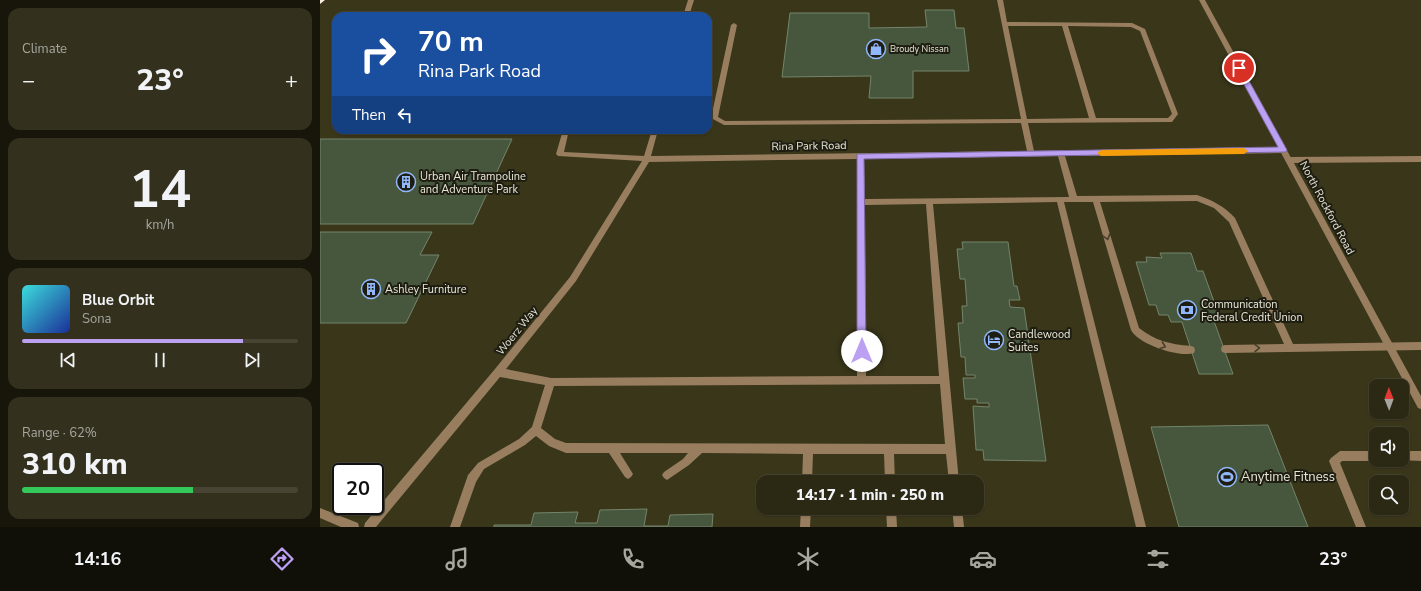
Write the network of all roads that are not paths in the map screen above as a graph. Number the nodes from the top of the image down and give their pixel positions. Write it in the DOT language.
graph roads {
  1 [pos="691,0"];
  2 [pos="1000,0"];
  3 [pos="1202,0"];
  4 [pos="687,12"];
  5 [pos="1004,24"];
  6 [pos="1065,25"];
  7 [pos="734,26"];
  8 [pos="1093,121"];
  9 [pos="1024,122"];
  10 [pos="565,134"];
  11 [pos="654,134"];
  12 [pos="1283,150"];
  13 [pos="1061,153"];
  14 [pos="1031,154"];
  15 [pos="860,156"];
  16 [pos="647,159"];
  17 [pos="1421,159"];
  18 [pos="1288,160"];
  19 [pos="1060,200"];
  20 [pos="1074,200"];
  21 [pos="1096,200"];
  22 [pos="929,201"];
  23 [pos="861,202"];
  24 [pos="1421,346"];
  25 [pos="1390,347"];
  26 [pos="1290,348"];
  27 [pos="1225,349"];
  28 [pos="1191,350"];
  29 [pos="498,372"];
  30 [pos="862,380"];
  31 [pos="944,380"];
  32 [pos="551,382"];
  33 [pos="1421,405"];
  34 [pos="536,430"];
  35 [pos="611,448"];
  36 [pos="699,449"];
  37 [pos="808,449"];
  38 [pos="889,449"];
  39 [pos="951,449"];
  40 [pos="1369,456"];
  41 [pos="1409,456"];
  42 [pos="1421,456"];
  43 [pos="628,474"];
  44 [pos="667,475"];
  45 [pos="807,475"];
  46 [pos="890,475"];
  47 [pos="953,475"];
  48 [pos="320,513"];
  49 [pos="806,515"];
  50 [pos="891,515"];
  51 [pos="958,515"];
  52 [pos="354,527"];
  53 [pos="369,527"];
  54 [pos="455,527"];
  55 [pos="805,527"];
  56 [pos="892,527"];
  57 [pos="959,527"];
  58 [pos="1141,527"];
  59 [pos="1361,527"];
  1 -- 4 [label="street"];
  2 -- 5 [label="street"];
  3 -- 12 [label="street, North Rockford Road"];
  5 -- 6 [label="street"];
  5 -- 9 [label="street"];
  6 -- 8 [label="street"];
  6 -- 8 [label="street"];
  7 -- 9 [label="street"];
  8 -- 9 [label="street"];
  9 -- 14 [label="street"];
  10 -- 16 [label="street, Rina Park Road"];
  11 -- 16 [label="street, Woerz Way"];
  12 -- 13 [label="street, Rina Park Road"];
  12 -- 18 [label="street, North Rockford Road"];
  13 -- 14 [label="street, Rina Park Road"];
  13 -- 20 [label="street"];
  14 -- 15 [label="street, Rina Park Road"];
  15 -- 16 [label="street, Rina Park Road"];
  15 -- 23 [label="street"];
  16 -- 29 [label="street, Woerz Way"];
  17 -- 18 [label="street"];
  18 -- 25 [label="street, North Rockford Road"];
  19 -- 20 [label="street"];
  19 -- 22 [label="street"];
  19 -- 58 [label="street"];
  20 -- 21 [label="street"];
  21 -- 26 [label="street"];
  21 -- 28 [label="street, one-way"];
  22 -- 23 [label="street"];
  22 -- 31 [label="street"];
  23 -- 30 [label="street"];
  24 -- 25 [label="street"];
  25 -- 26 [label="street"];
  25 -- 33 [label="street, North Rockford Road"];
  27 -- 26 [label="street, one-way"];
  29 -- 32 [label="street"];
  29 -- 53 [label="street, Woerz Way"];
  30 -- 31 [label="street"];
  30 -- 32 [label="street"];
  31 -- 39 [label="street"];
  32 -- 34 [label="street"];
  34 -- 35 [label="street"];
  34 -- 54 [label="street"];
  35 -- 36 [label="street"];
  35 -- 43 [label="street"];
  36 -- 37 [label="street"];
  36 -- 44 [label="street"];
  37 -- 38 [label="street"];
  37 -- 45 [label="street"];
  38 -- 39 [label="street"];
  38 -- 46 [label="street"];
  39 -- 47 [label="street"];
  40 -- 59 [label="street"];
  41 -- 42 [label="street"];
  48 -- 52 [label="street"];
  49 -- 55 [label="street"];
  50 -- 56 [label="street"];
  51 -- 57 [label="street"];
}
